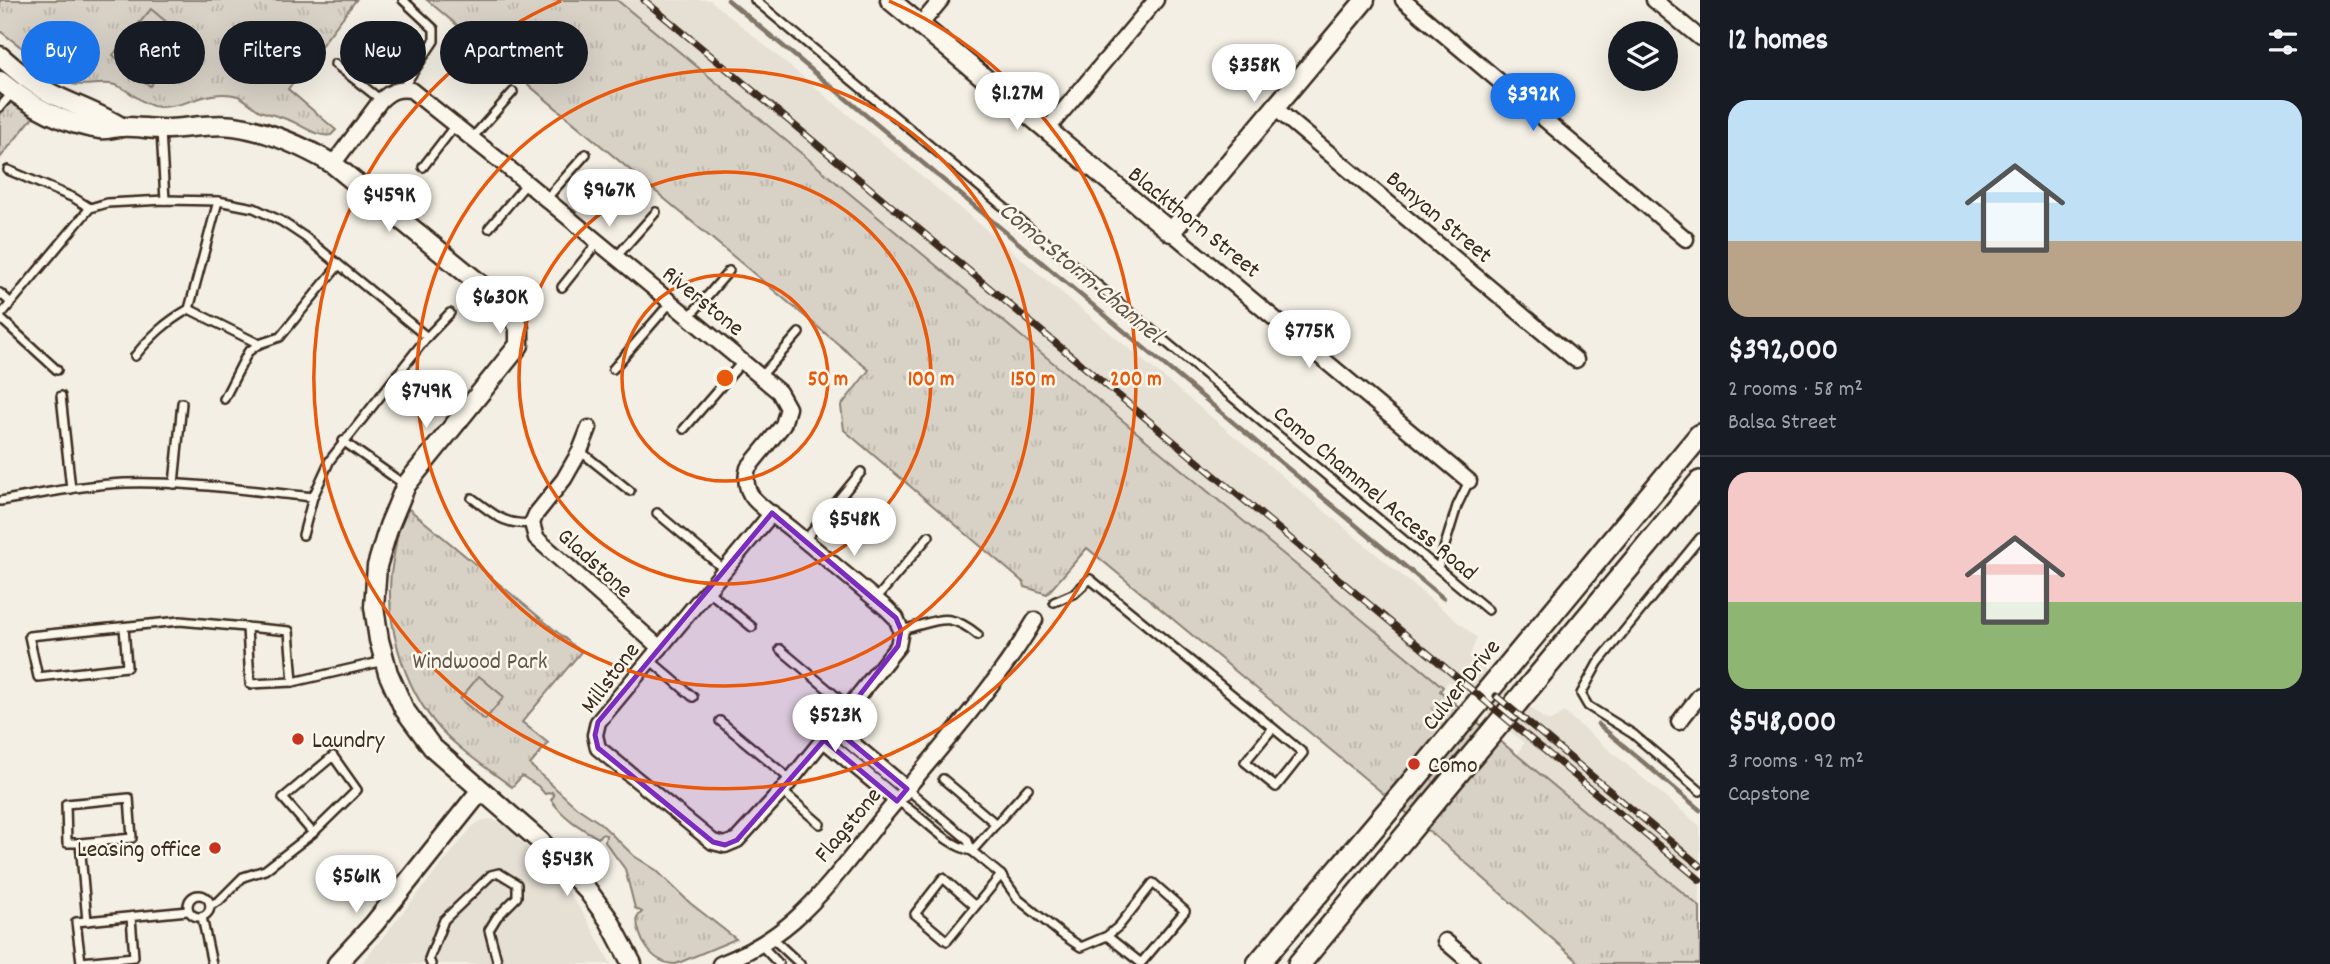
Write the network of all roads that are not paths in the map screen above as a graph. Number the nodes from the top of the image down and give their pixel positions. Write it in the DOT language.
graph roads {
  1 [pos="402,0"];
  2 [pos="755,0"];
  3 [pos="890,0"];
  4 [pos="941,0"];
  5 [pos="1156,0"];
  6 [pos="1365,0"];
  7 [pos="1402,0"];
  8 [pos="1654,0"];
  9 [pos="920,25"];
  10 [pos="1700,38"];
  11 [pos="0,56"];
  12 [pos="335,64"];
  13 [pos="7,86"];
  14 [pos="402,89"];
  15 [pos="513,92"];
  16 [pos="381,100"];
  17 [pos="0,107"];
  18 [pos="1275,108"];
  19 [pos="456,124"];
  20 [pos="121,127"];
  21 [pos="161,129"];
  22 [pos="1046,131"];
  23 [pos="472,138"];
  24 [pos="586,154"];
  25 [pos="333,164"];
  26 [pos="423,167"];
  27 [pos="8,170"];
  28 [pos="527,183"];
  29 [pos="546,199"];
  30 [pos="165,200"];
  31 [pos="218,201"];
  32 [pos="90,208"];
  33 [pos="656,212"];
  34 [pos="489,228"];
  35 [pos="1171,232"];
  36 [pos="1686,240"];
  37 [pos="598,242"];
  38 [pos="615,257"];
  39 [pos="338,266"];
  40 [pos="729,271"];
  41 [pos="562,287"];
  42 [pos="0,293"];
  43 [pos="10,302"];
  44 [pos="671,302"];
  45 [pos="189,310"];
  46 [pos="450,313"];
  47 [pos="0,317"];
  48 [pos="690,317"];
  49 [pos="799,332"];
  50 [pos="427,337"];
  51 [pos="259,344"];
  52 [pos="135,356"];
  53 [pos="1576,360"];
  54 [pos="743,362"];
  55 [pos="613,369"];
  56 [pos="57,370"];
  57 [pos="761,376"];
  58 [pos="61,396"];
  59 [pos="224,399"];
  60 [pos="182,403"];
  61 [pos="589,428"];
  62 [pos="684,429"];
  63 [pos="1700,436"];
  64 [pos="343,441"];
  65 [pos="580,451"];
  66 [pos="861,472"];
  67 [pos="1469,481"];
  68 [pos="1700,482"];
  69 [pos="174,484"];
  70 [pos="405,485"];
  71 [pos="71,489"];
  72 [pos="630,491"];
  73 [pos="313,497"];
  74 [pos="472,498"];
  75 [pos="0,501"];
  76 [pos="657,513"];
  77 [pos="772,513"];
  78 [pos="532,523"];
  79 [pos="303,535"];
  80 [pos="929,536"];
  81 [pos="1700,538"];
  82 [pos="804,540"];
  83 [pos="1438,568"];
  84 [pos="726,570"];
  85 [pos="708,591"];
  86 [pos="876,599"];
  87 [pos="1054,602"];
  88 [pos="1488,610"];
  89 [pos="1035,620"];
  90 [pos="124,627"];
  91 [pos="247,627"];
  92 [pos="752,627"];
  93 [pos="901,630"];
  94 [pos="978,635"];
  95 [pos="660,648"];
  96 [pos="780,649"];
  97 [pos="650,660"];
  98 [pos="384,661"];
  99 [pos="293,682"];
  100 [pos="1700,695"];
  101 [pos="692,697"];
  102 [pos="850,708"];
  103 [pos="720,721"];
  104 [pos="1679,722"];
  105 [pos="834,728"];
  106 [pos="1272,728"];
  107 [pos="824,740"];
  108 [pos="943,779"];
  109 [pos="787,785"];
  110 [pos="1028,788"];
  111 [pos="907,789"];
  112 [pos="481,790"];
  113 [pos="1700,791"];
  114 [pos="897,801"];
  115 [pos="820,824"];
  116 [pos="996,824"];
  117 [pos="313,833"];
  118 [pos="80,843"];
  119 [pos="972,851"];
  120 [pos="1000,876"];
  121 [pos="210,905"];
  122 [pos="975,906"];
  123 [pos="188,911"];
  124 [pos="131,917"];
  125 [pos="202,917"];
  126 [pos="87,921"];
  127 [pos="1107,936"];
  128 [pos="766,941"];
  129 [pos="1445,941"];
  130 [pos="212,964"];
  131 [pos="337,964"];
  132 [pos="431,964"];
  133 [pos="498,964"];
  134 [pos="632,964"];
  135 [pos="720,964"];
  136 [pos="779,964"];
  137 [pos="800,964"];
  138 [pos="1258,964"];
  139 [pos="1299,964"];
  140 [pos="1472,964"];
  1 -- 14 [label="lane"];
  2 -- 83 [label="lane, Como Chammel Access Road"];
  3 -- 9 [label="street, Blackthorn Street"];
  4 -- 9 [label="street"];
  5 -- 22 [label="street"];
  6 -- 18 [label="street"];
  7 -- 36 [label="street"];
  8 -- 10 [label="street"];
  9 -- 22 [label="street, Blackthorn Street"];
  11 -- 20 [label="street"];
  12 -- 16 [label="lane"];
  13 -- 17 [label="lane"];
  13 -- 20 [label="street"];
  14 -- 16 [label="street"];
  14 -- 19 [label="street, Riverstone"];
  15 -- 23 [label="lane"];
  16 -- 25 [label="street"];
  18 -- 35 [label="street"];
  18 -- 53 [label="street, Banyan Street"];
  19 -- 23 [label="street, Riverstone"];
  19 -- 26 [label="lane"];
  20 -- 21 [label="street"];
  21 -- 25 [label="street"];
  21 -- 30 [label="lane"];
  22 -- 35 [label="street, Blackthorn Street"];
  23 -- 28 [label="street, Riverstone"];
  24 -- 29 [label="lane"];
  25 -- 70 [label="street"];
  27 -- 32 [label="lane"];
  28 -- 29 [label="street, Riverstone"];
  28 -- 34 [label="lane"];
  29 -- 37 [label="street, Riverstone"];
  30 -- 31 [label="lane"];
  30 -- 32 [label="lane"];
  31 -- 39 [label="lane"];
  31 -- 45 [label="lane"];
  32 -- 43 [label="lane"];
  33 -- 38 [label="lane"];
  35 -- 67 [label="street, Blackthorn Street"];
  37 -- 38 [label="street, Riverstone"];
  37 -- 41 [label="lane"];
  38 -- 44 [label="street, Riverstone"];
  39 -- 50 [label="lane"];
  39 -- 51 [label="lane"];
  40 -- 48 [label="lane"];
  42 -- 43 [label="lane"];
  43 -- 47 [label="lane"];
  44 -- 48 [label="street, Riverstone"];
  44 -- 55 [label="lane"];
  45 -- 51 [label="lane"];
  45 -- 52 [label="lane"];
  46 -- 50 [label="lane"];
  47 -- 56 [label="lane"];
  48 -- 54 [label="street, Riverstone"];
  49 -- 57 [label="lane"];
  50 -- 64 [label="lane"];
  51 -- 59 [label="lane"];
  54 -- 57 [label="street, Riverstone"];
  54 -- 62 [label="lane"];
  57 -- 77 [label="street, Riverstone"];
  58 -- 71 [label="lane"];
  60 -- 69 [label="lane"];
  61 -- 65 [label="street, Gladstone"];
  63 -- 138 [label="main road, Culver Drive"];
  64 -- 70 [label="lane"];
  64 -- 73 [label="lane"];
  65 -- 72 [label="lane"];
  65 -- 78 [label="street, Gladstone"];
  66 -- 82 [label="lane"];
  67 -- 83 [label="lane"];
  68 -- 139 [label="main road"];
  69 -- 71 [label="lane"];
  69 -- 73 [label="lane"];
  70 -- 98 [label="street"];
  71 -- 75 [label="lane"];
  73 -- 79 [label="lane"];
  74 -- 78 [label="lane"];
  76 -- 84 [label="lane"];
  77 -- 82 [label="street"];
  77 -- 84 [label="street, Millstone"];
  78 -- 95 [label="street, Gladstone"];
  80 -- 86 [label="lane"];
  81 -- 113 [label="lane"];
  82 -- 86 [label="street"];
  83 -- 88 [label="lane, Como Chammel Access Road"];
  84 -- 85 [label="street, Millstone"];
  85 -- 92 [label="lane"];
  85 -- 95 [label="street, Millstone"];
  86 -- 93 [label="street"];
  87 -- 106 [label="lane"];
  89 -- 111 [label="street, Flagstone"];
  90 -- 90 [label="lane"];
  90 -- 91 [label="lane"];
  91 -- 99 [label="lane"];
  91 -- 99 [label="lane"];
  93 -- 94 [label="lane"];
  93 -- 102 [label="street"];
  95 -- 97 [label="street, Millstone"];
  96 -- 102 [label="lane"];
  97 -- 101 [label="lane"];
  97 -- 109 [label="street, Millstone"];
  98 -- 99 [label="lane"];
  98 -- 112 [label="street"];
  100 -- 104 [label="street"];
  102 -- 105 [label="street"];
  103 -- 109 [label="lane"];
  105 -- 107 [label="street"];
  105 -- 111 [label="street"];
  106 -- 106 [label="lane"];
  107 -- 109 [label="street"];
  107 -- 114 [label="street"];
  108 -- 116 [label="lane"];
  109 -- 115 [label="lane"];
  110 -- 116 [label="lane"];
  111 -- 114 [label="street, Flagstone"];
  111 -- 119 [label="lane"];
  112 -- 131 [label="street"];
  112 -- 134 [label="street"];
  114 -- 119 [label="lane"];
  114 -- 128 [label="street, Flagstone"];
  116 -- 119 [label="lane"];
  117 -- 117 [label="lane"];
  117 -- 121 [label="lane"];
  118 -- 118 [label="lane"];
  118 -- 126 [label="lane"];
  119 -- 120 [label="lane"];
  120 -- 122 [label="lane"];
  120 -- 127 [label="lane"];
  121 -- 123 [label="lane"];
  121 -- 125 [label="lane"];
  122 -- 122 [label="lane"];
  123 -- 124 [label="lane"];
  123 -- 125 [label="lane"];
  124 -- 126 [label="lane"];
  124 -- 126 [label="lane"];
  125 -- 130 [label="lane"];
  127 -- 127 [label="lane"];
  128 -- 135 [label="street, Flagstone"];
  128 -- 136 [label="lane"];
  128 -- 137 [label="lane"];
  129 -- 140 [label="street"];
  132 -- 133 [label="lane"];
}
